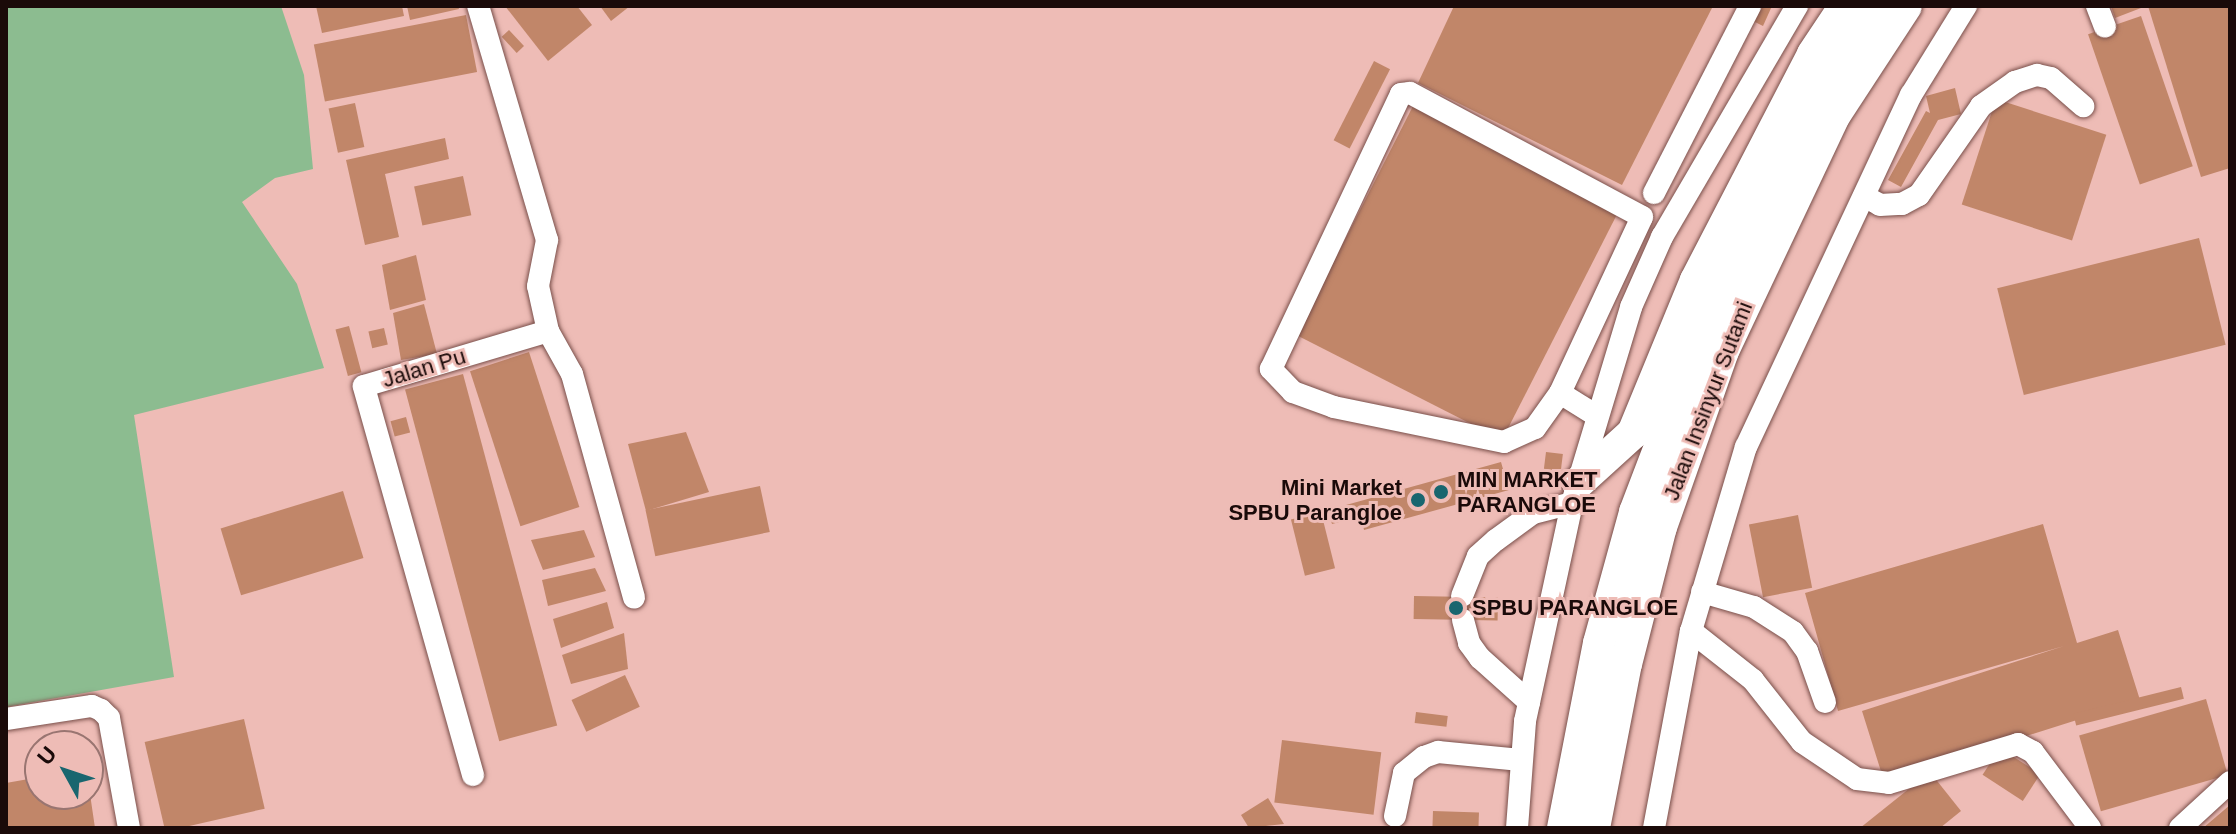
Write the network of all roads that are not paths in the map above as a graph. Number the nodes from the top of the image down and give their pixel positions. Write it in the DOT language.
graph roads {
  1 [pos="478,6"];
  2 [pos="1750,6"];
  3 [pos="1797,6"];
  4 [pos="1845,6"];
  5 [pos="1872,6"];
  6 [pos="1906,6"];
  7 [pos="1966,6"];
  8 [pos="2083,106"];
  9 [pos="1654,193"];
  10 [pos="1864,196"];
  11 [pos="548,331"];
  12 [pos="1560,393"];
  13 [pos="1597,416"];
  14 [pos="1575,493"];
  15 [pos="1702,592"];
  16 [pos="1462,596"];
  17 [pos="634,598"];
  18 [pos="1463,620"];
  19 [pos="1691,631"];
  20 [pos="1529,702"];
  21 [pos="1825,702"];
  22 [pos="6,719"];
  23 [pos="1521,760"];
  24 [pos="473,775"];
  25 [pos="2230,782"];
  26 [pos="1395,816"];
  27 [pos="129,828"];
  28 [pos="1517,828"];
  29 [pos="1563,828"];
  30 [pos="1594,828"];
  31 [pos="1654,828"];
  32 [pos="2090,828"];
  33 [pos="2180,828"];
  1 -- 11 [label="street"];
  2 -- 9 [label="street"];
  3 -- 13 [label="street"];
  4 -- 14 [label="highway"];
  5 -- 29 [label="highway, Jalan Insinyur Sutami"];
  6 -- 30 [label="highway, Jalan Insinyur Sutami"];
  7 -- 10 [label="street"];
  8 -- 10 [label="street"];
  10 -- 15 [label="street"];
  11 -- 17 [label="street"];
  11 -- 24 [label="street, Jalan Pu"];
  12 -- 12 [label="street"];
  12 -- 13 [label="street"];
  13 -- 14 [label="street"];
  14 -- 16 [label="street"];
  14 -- 20 [label="street"];
  15 -- 19 [label="street"];
  15 -- 21 [label="street"];
  18 -- 20 [label="street"];
  19 -- 31 [label="street"];
  19 -- 32 [label="street"];
  20 -- 23 [label="street"];
  22 -- 27 [label="street"];
  23 -- 26 [label="street"];
  23 -- 28 [label="street"];
  25 -- 33 [label="street"];
}
